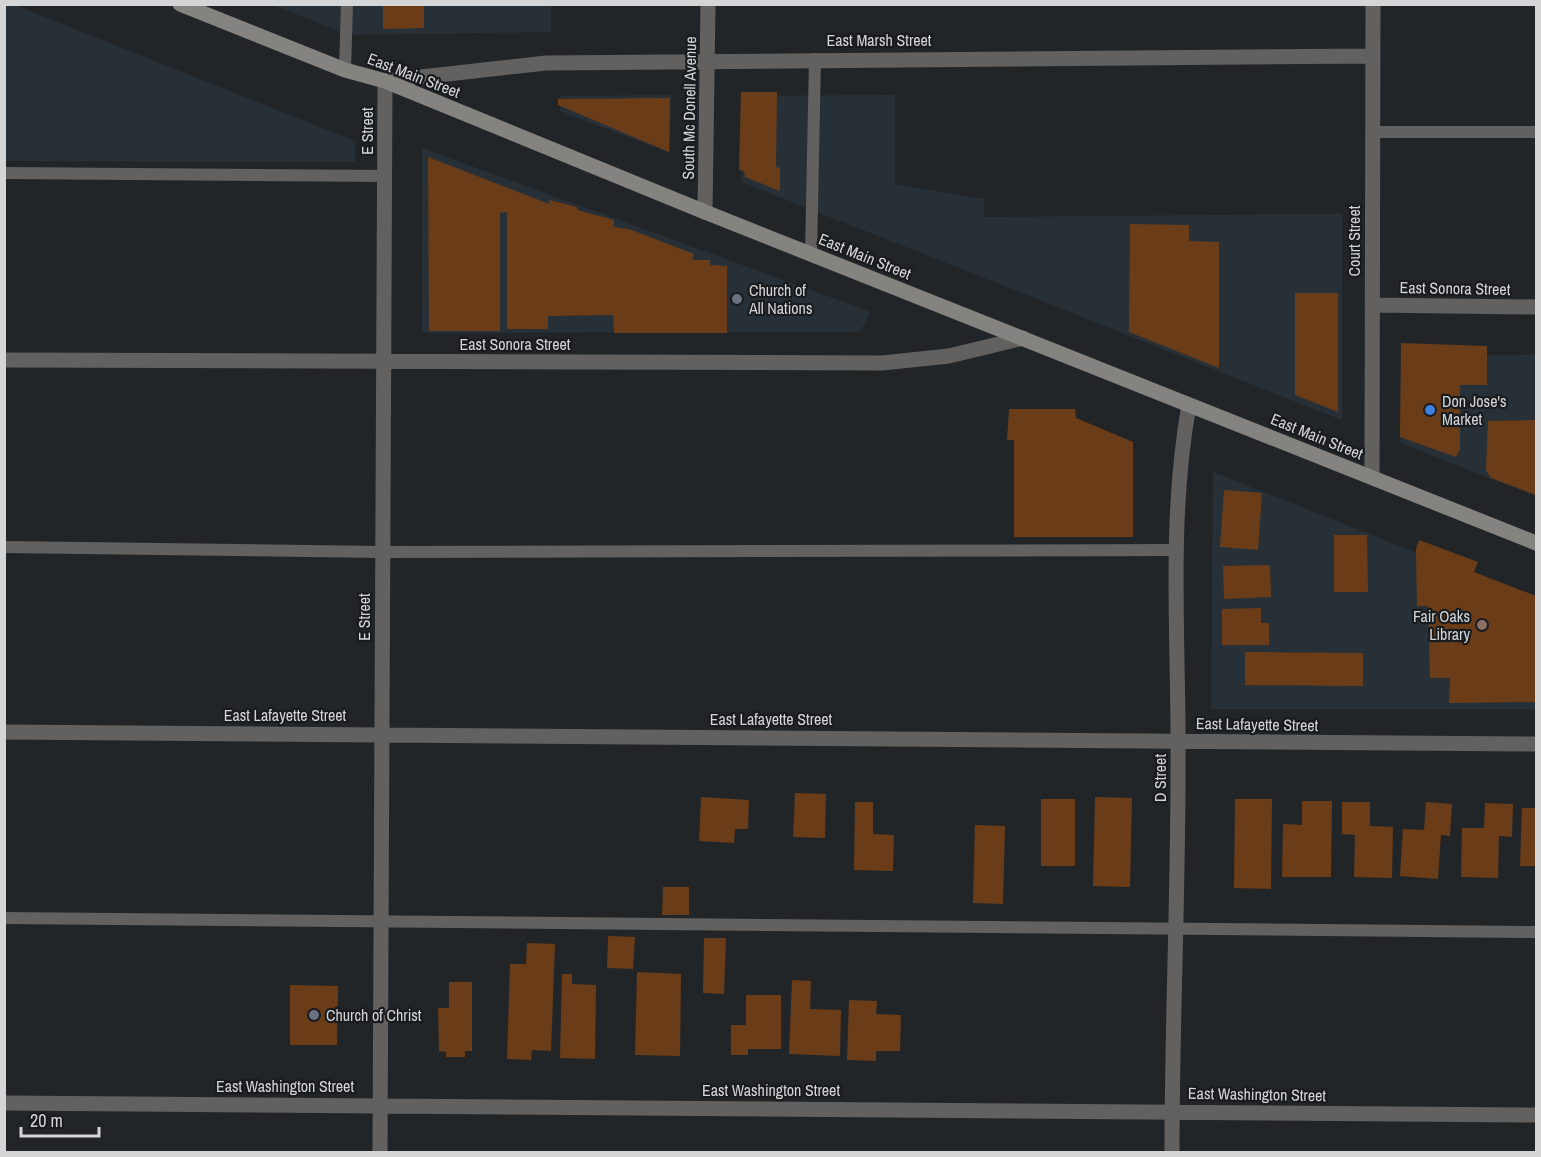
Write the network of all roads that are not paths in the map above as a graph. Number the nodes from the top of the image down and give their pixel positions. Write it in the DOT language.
graph roads {
  1 [pos="180,4"];
  2 [pos="347,4"];
  3 [pos="708,4"];
  4 [pos="1373,4"];
  5 [pos="1373,56"];
  6 [pos="815,59"];
  7 [pos="708,61"];
  8 [pos="345,70"];
  9 [pos="385,81"];
  10 [pos="1373,132"];
  11 [pos="1536,132"];
  12 [pos="4,173"];
  13 [pos="385,176"];
  14 [pos="705,212"];
  15 [pos="811,254"];
  16 [pos="1372,305"];
  17 [pos="1536,307"];
  18 [pos="1023,339"];
  19 [pos="4,360"];
  20 [pos="384,362"];
  21 [pos="1189,405"];
  22 [pos="1372,477"];
  23 [pos="1536,543"];
  24 [pos="4,547"];
  25 [pos="1175,550"];
  26 [pos="382,552"];
  27 [pos="4,732"];
  28 [pos="382,734"];
  29 [pos="1178,740"];
  30 [pos="1536,744"];
  31 [pos="4,918"];
  32 [pos="381,920"];
  33 [pos="1178,929"];
  34 [pos="1536,932"];
  35 [pos="4,1103"];
  36 [pos="381,1105"];
  37 [pos="1172,1111"];
  38 [pos="1536,1115"];
  39 [pos="380,1152"];
  40 [pos="1172,1152"];
  1 -- 8 [label="main road, East Main Street"];
  2 -- 8 [label="lane"];
  3 -- 7 [label="street, South Mc Donell Avenue"];
  4 -- 5 [label="street, Court Street"];
  5 -- 6 [label="street, East Marsh Street"];
  5 -- 10 [label="street, Court Street"];
  6 -- 7 [label="street, East Marsh Street"];
  6 -- 15 [label="lane"];
  7 -- 9 [label="street, East Marsh Street"];
  7 -- 14 [label="street, South Mc Donell Avenue"];
  8 -- 9 [label="main road, East Main Street"];
  9 -- 13 [label="street, E Street"];
  9 -- 14 [label="main road, East Main Street"];
  10 -- 11 [label="lane"];
  10 -- 16 [label="street, Court Street"];
  12 -- 13 [label="lane"];
  13 -- 20 [label="street, E Street"];
  14 -- 15 [label="main road, East Main Street"];
  15 -- 18 [label="main road, East Main Street"];
  16 -- 17 [label="street, East Sonora Street"];
  16 -- 22 [label="street, Court Street"];
  18 -- 20 [label="street, East Sonora Street"];
  18 -- 21 [label="main road, East Main Street"];
  19 -- 20 [label="street, East Sonora Street"];
  20 -- 26 [label="street, E Street"];
  21 -- 22 [label="main road, East Main Street"];
  21 -- 25 [label="street, D Street"];
  22 -- 23 [label="main road, East Main Street"];
  24 -- 26 [label="lane"];
  25 -- 26 [label="lane"];
  25 -- 29 [label="street, D Street"];
  26 -- 28 [label="street, E Street"];
  27 -- 28 [label="street, East Lafayette Street"];
  28 -- 29 [label="street, East Lafayette Street"];
  28 -- 32 [label="street, E Street"];
  29 -- 30 [label="street, East Lafayette Street"];
  29 -- 33 [label="street, D Street"];
  31 -- 32 [label="lane"];
  32 -- 33 [label="lane"];
  32 -- 36 [label="street, E Street"];
  33 -- 34 [label="lane"];
  33 -- 37 [label="street, D Street"];
  35 -- 36 [label="street, East Washington Street"];
  36 -- 37 [label="street, East Washington Street"];
  36 -- 39 [label="street, E Street"];
  37 -- 38 [label="street, East Washington Street"];
  37 -- 40 [label="street, D Street"];
}
